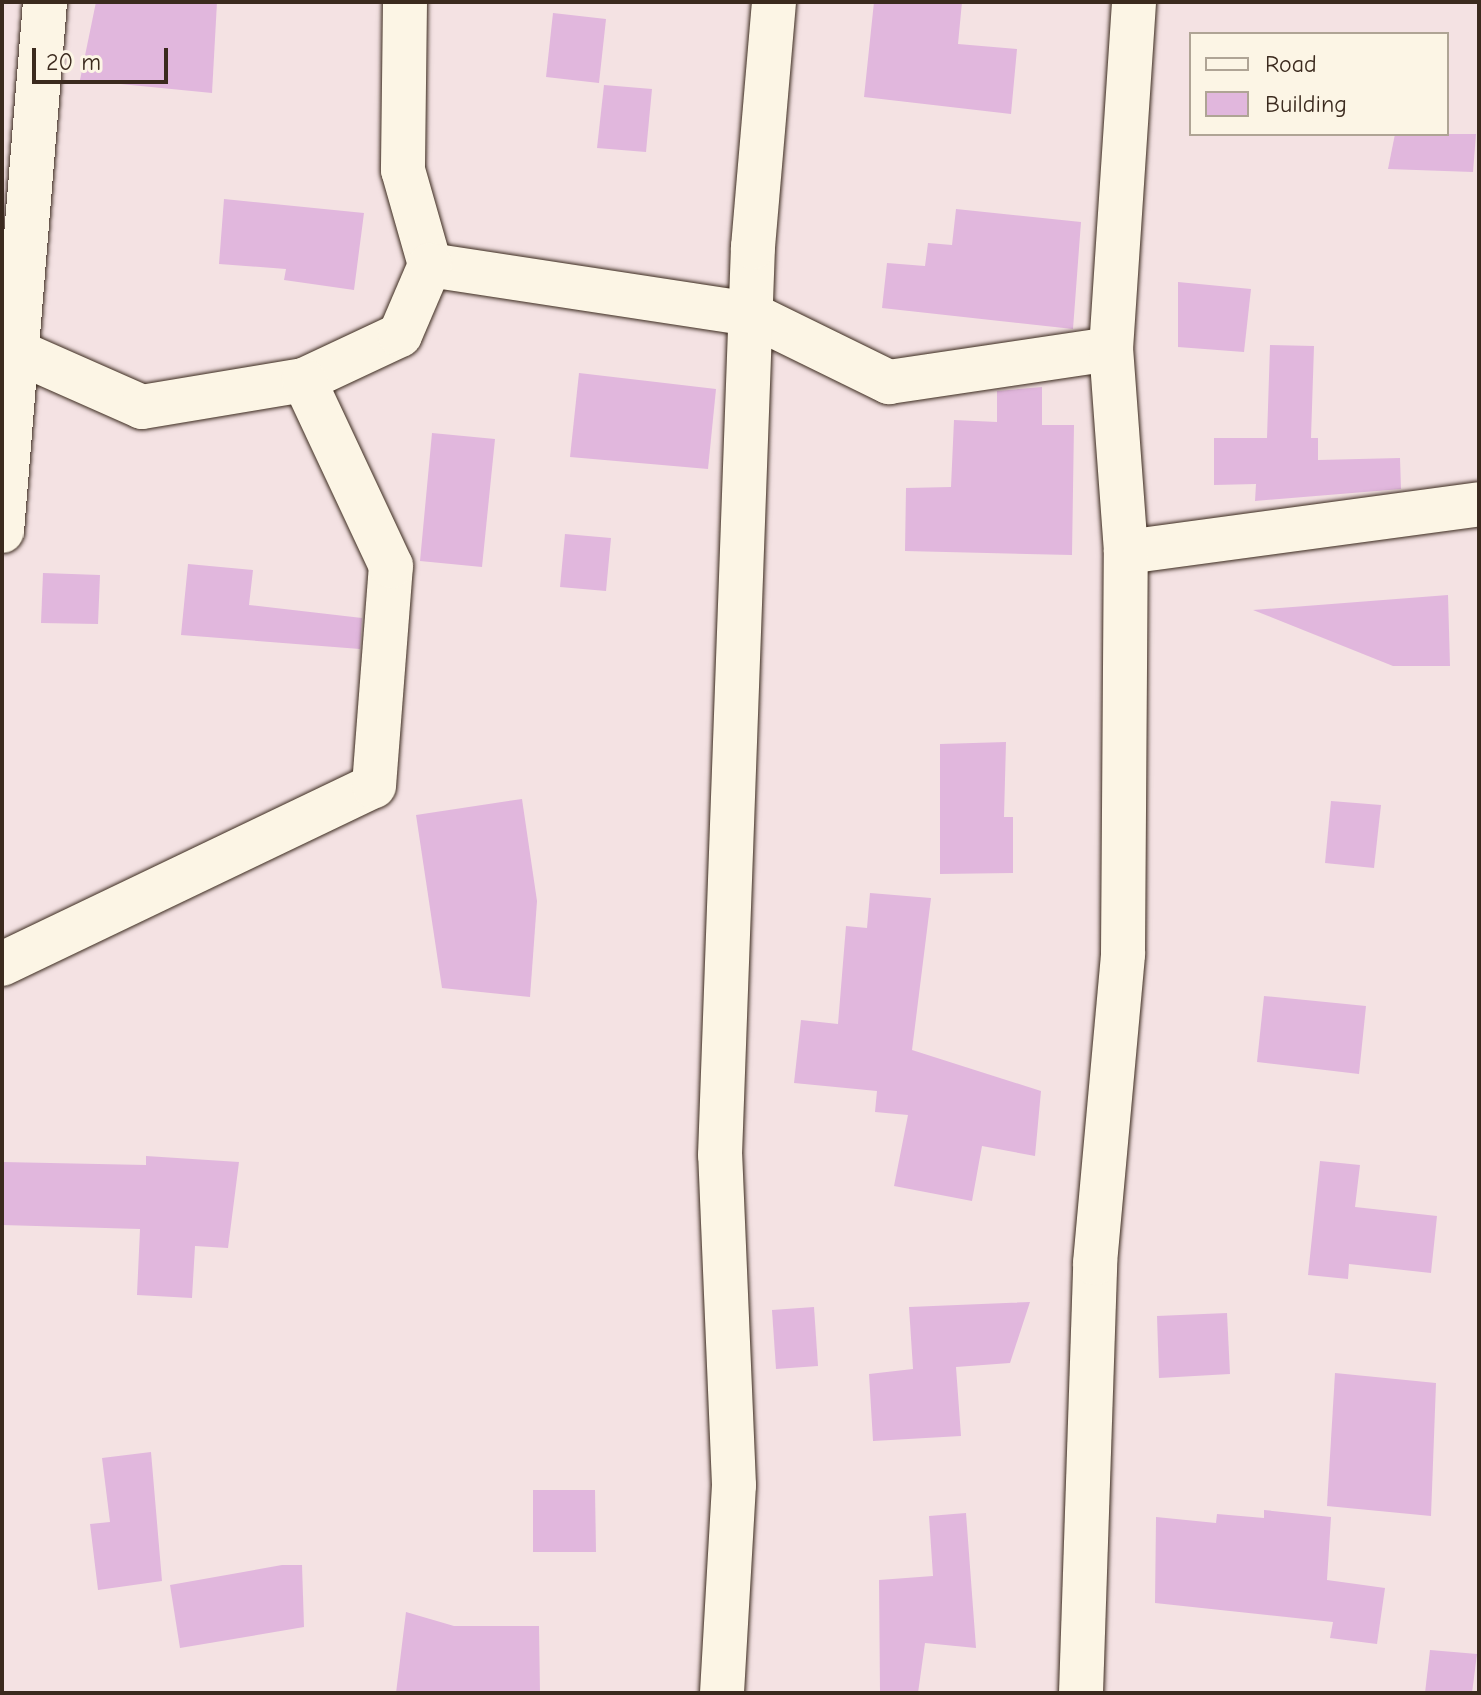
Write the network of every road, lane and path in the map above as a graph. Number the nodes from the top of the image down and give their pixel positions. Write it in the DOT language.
graph roads {
  1 [pos="45,2"];
  2 [pos="405,2"];
  3 [pos="774,2"];
  4 [pos="1134,2"];
  5 [pos="430,265"];
  6 [pos="750,314"];
  7 [pos="9,346"];
  8 [pos="1111,349"];
  9 [pos="304,380"];
  10 [pos="1479,504"];
  11 [pos="2,531"];
  12 [pos="1126,552"];
  13 [pos="2,964"];
  14 [pos="722,1693"];
  15 [pos="1081,1693"];
  1 -- 7 [label="street"];
  2 -- 5 [label="street"];
  3 -- 6 [label="street"];
  4 -- 8 [label="street"];
  5 -- 6 [label="street"];
  5 -- 9 [label="street"];
  6 -- 8 [label="street"];
  6 -- 14 [label="street"];
  7 -- 9 [label="street"];
  7 -- 11 [label="street"];
  8 -- 12 [label="street"];
  9 -- 13 [label="street"];
  10 -- 12 [label="street"];
  12 -- 15 [label="street"];
}
